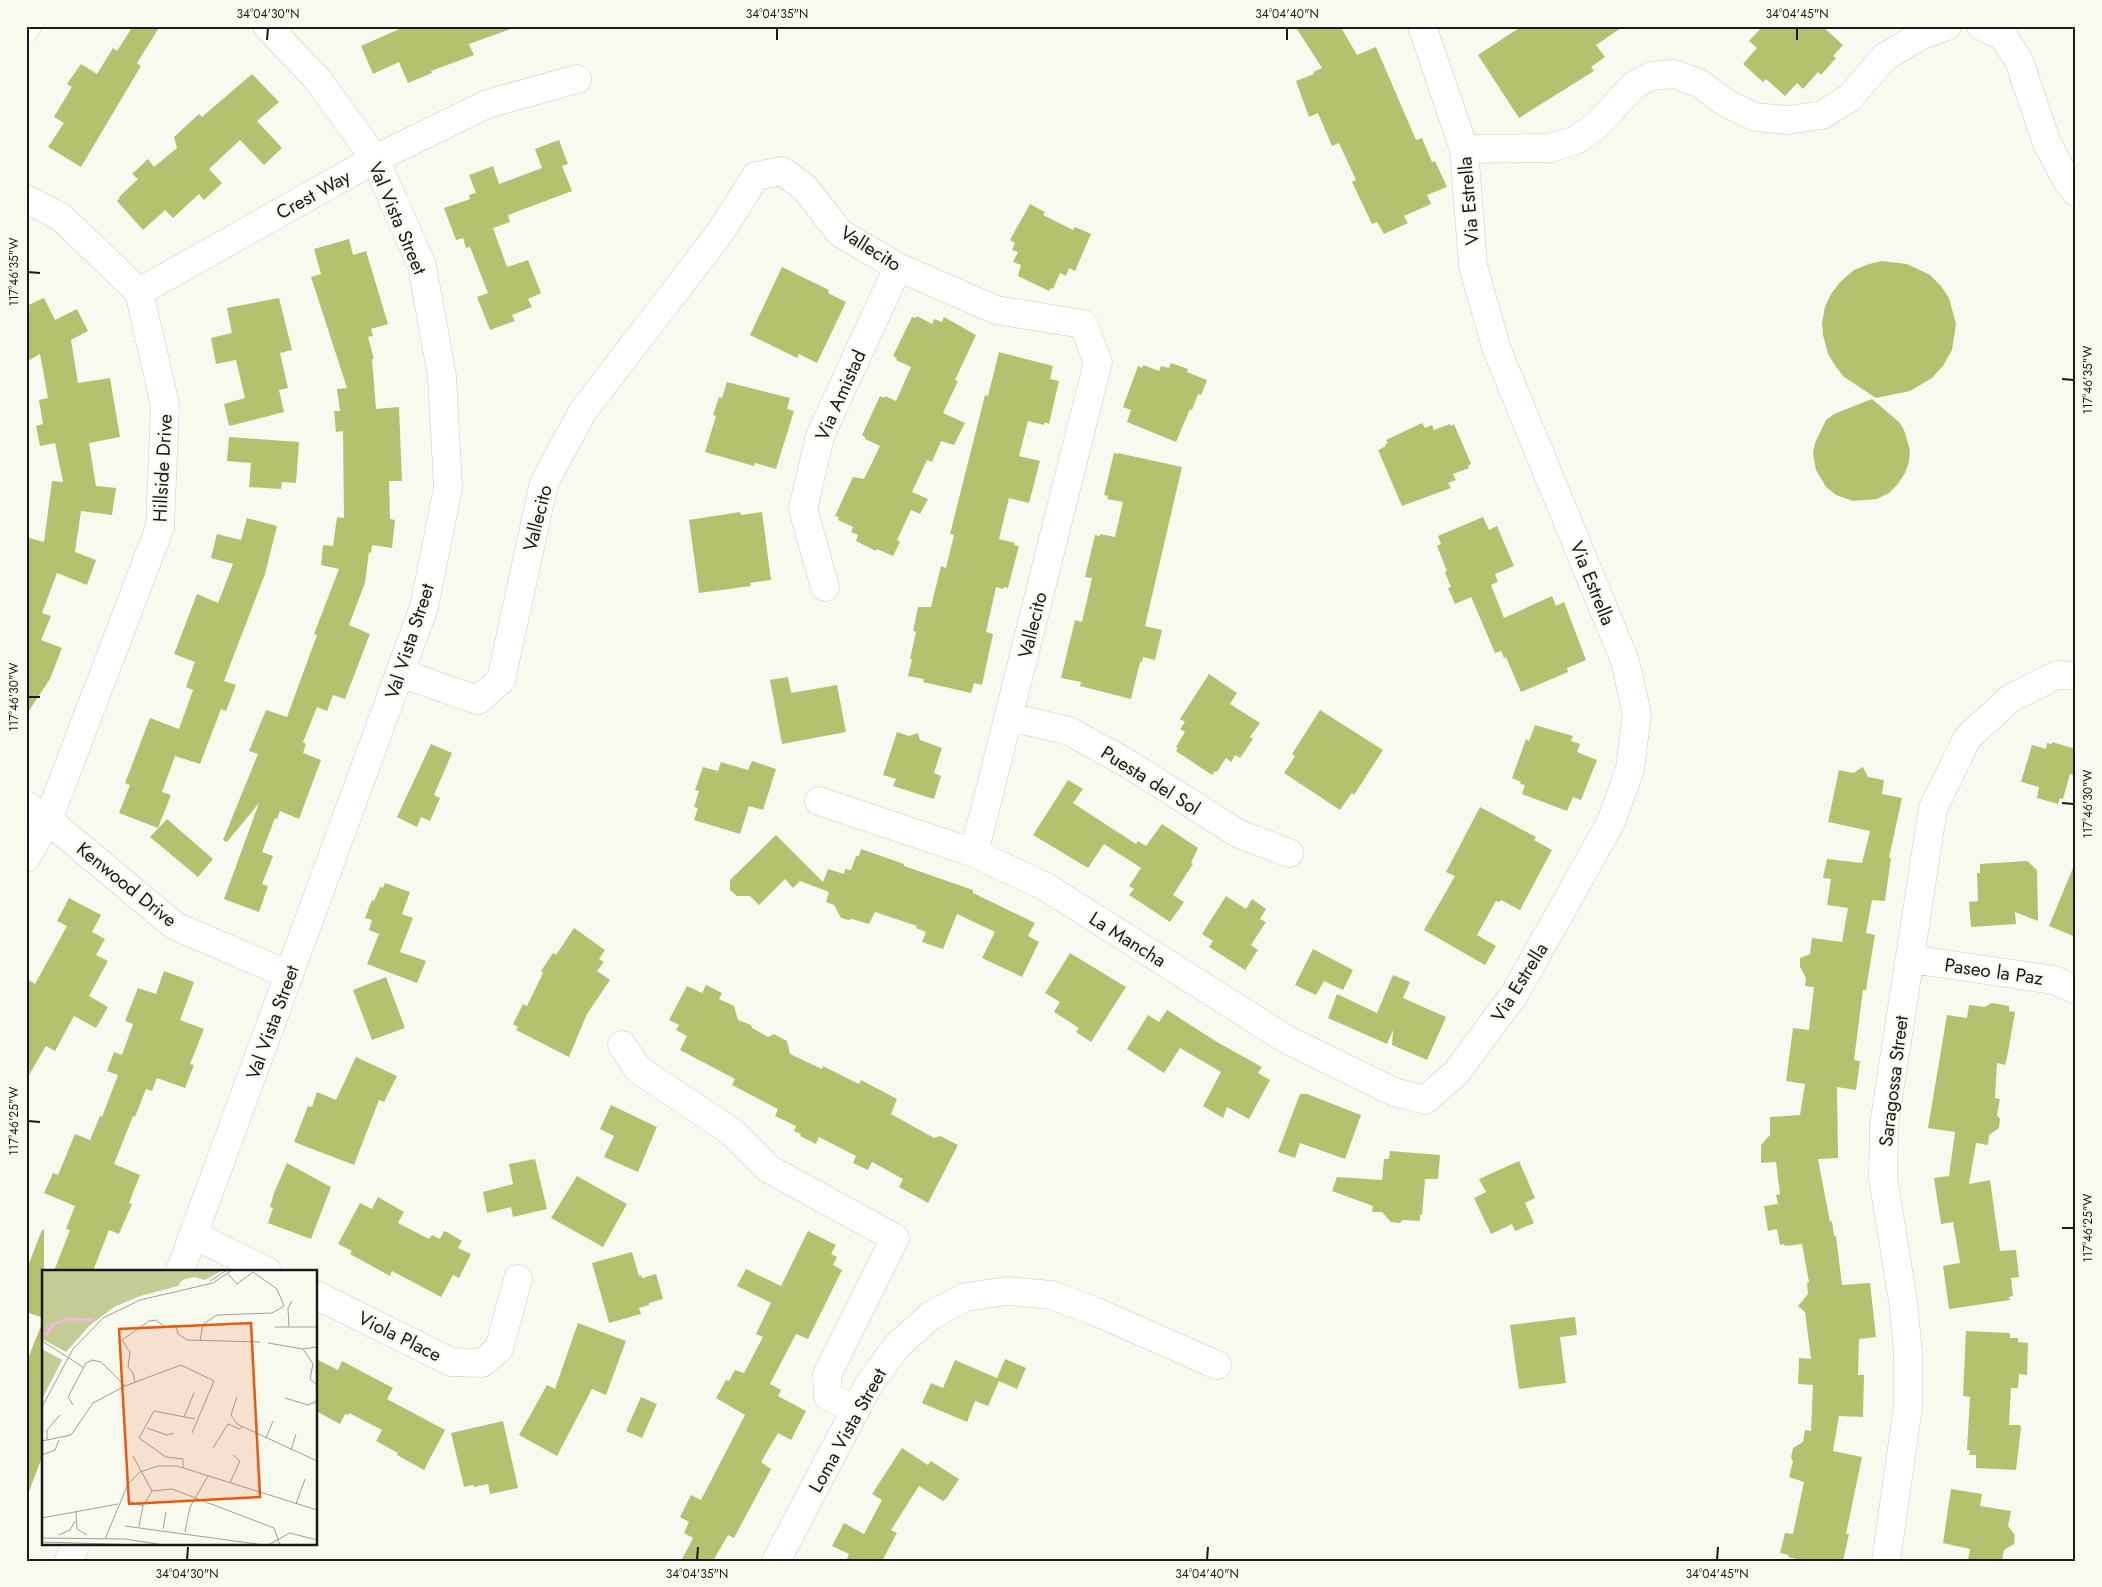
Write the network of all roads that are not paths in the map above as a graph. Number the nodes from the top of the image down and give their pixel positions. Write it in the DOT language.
graph roads {
  1 [pos="267,26"];
  2 [pos="1947,26"];
  3 [pos="1981,26"];
  4 [pos="1426,28"];
  5 [pos="577,79"];
  6 [pos="1464,149"];
  7 [pos="375,159"];
  8 [pos="2076,192"];
  9 [pos="26,198"];
  10 [pos="898,267"];
  11 [pos="139,292"];
  12 [pos="825,587"];
  13 [pos="400,673"];
  14 [pos="2076,676"];
  15 [pos="1010,717"];
  16 [pos="819,801"];
  17 [pos="37,813"];
  18 [pos="974,852"];
  19 [pos="1289,853"];
  20 [pos="26,858"];
  21 [pos="1911,959"];
  22 [pos="289,975"];
  23 [pos="2076,990"];
  24 [pos="622,1044"];
  25 [pos="1426,1100"];
  26 [pos="194,1235"];
  27 [pos="180,1270"];
  28 [pos="265,1270"];
  29 [pos="518,1279"];
  30 [pos="318,1296"];
  31 [pos="1217,1365"];
  32 [pos="855,1410"];
  33 [pos="76,1544"];
  34 [pos="69,1561"];
  35 [pos="776,1561"];
  36 [pos="1886,1561"];
  1 -- 7 [label="street, Val Vista Street"];
  2 -- 6 [label="street"];
  3 -- 8 [label="street"];
  4 -- 6 [label="street, Via Estrella"];
  5 -- 7 [label="street, Crest Way"];
  6 -- 25 [label="street, Via Estrella"];
  7 -- 11 [label="street, Crest Way"];
  7 -- 13 [label="street, Val Vista Street"];
  9 -- 11 [label="street"];
  10 -- 12 [label="street, Via Amistad"];
  10 -- 13 [label="street, Vallecito"];
  10 -- 15 [label="street, Vallecito"];
  11 -- 17 [label="street, Hillside Drive"];
  13 -- 22 [label="street, Val Vista Street"];
  14 -- 21 [label="street, Saragossa Street"];
  15 -- 18 [label="street, Vallecito"];
  15 -- 19 [label="street, Puesta del Sol"];
  16 -- 18 [label="street, La Mancha"];
  17 -- 20 [label="street, Hillside Drive"];
  17 -- 22 [label="street, Kenwood Drive"];
  18 -- 25 [label="street, La Mancha"];
  21 -- 23 [label="street, Paseo la Paz"];
  21 -- 36 [label="street, Saragossa Street"];
  22 -- 26 [label="street, Val Vista Street"];
  24 -- 32 [label="street"];
  26 -- 27 [label="street, Val Vista Street"];
  26 -- 28 [label="street"];
  29 -- 30 [label="street, Viola Place"];
  31 -- 32 [label="street, Loma Vista Street"];
  32 -- 35 [label="street, Loma Vista Street"];
  33 -- 34 [label="street"];
}
